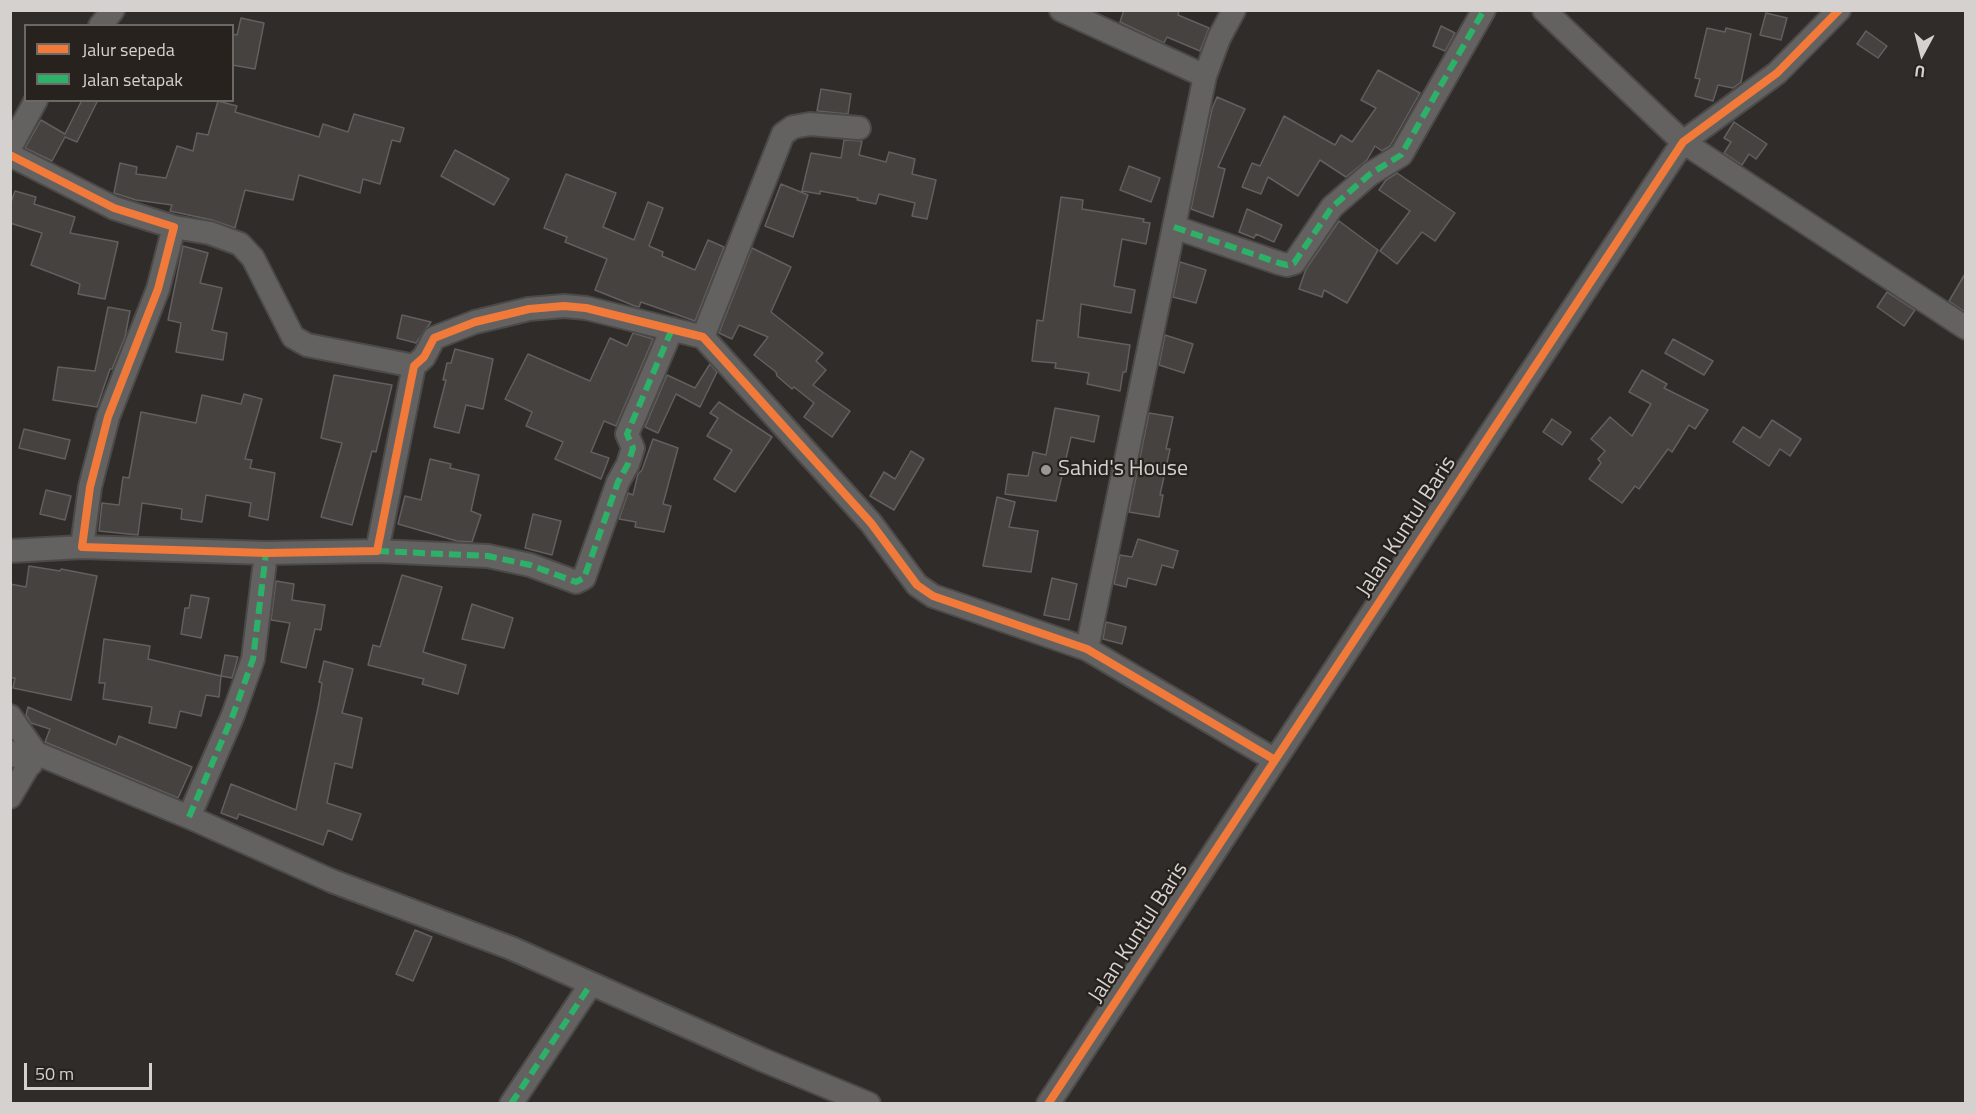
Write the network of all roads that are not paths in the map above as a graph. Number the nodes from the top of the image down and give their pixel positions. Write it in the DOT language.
graph roads {
  1 [pos="113,10"];
  2 [pos="1061,10"];
  3 [pos="1234,10"];
  4 [pos="1484,10"];
  5 [pos="1544,10"];
  6 [pos="1839,10"];
  7 [pos="102,24"];
  8 [pos="1205,76"];
  9 [pos="35,102"];
  10 [pos="859,128"];
  11 [pos="1683,142"];
  12 [pos="10,148"];
  13 [pos="10,155"];
  14 [pos="174,227"];
  15 [pos="1174,227"];
  16 [pos="1965,328"];
  17 [pos="672,329"];
  18 [pos="703,337"];
  19 [pos="414,366"];
  20 [pos="82,547"];
  21 [pos="10,551"];
  22 [pos="377,551"];
  23 [pos="266,553"];
  24 [pos="1087,649"];
  25 [pos="10,716"];
  26 [pos="10,752"];
  27 [pos="33,758"];
  28 [pos="1275,760"];
  29 [pos="10,797"];
  30 [pos="189,817"];
  31 [pos="591,984"];
  32 [pos="511,1104"];
  33 [pos="869,1104"];
  34 [pos="1047,1104"];
  1 -- 7 [label="street"];
  2 -- 8 [label="street"];
  3 -- 8 [label="street"];
  4 -- 15 [label="street"];
  5 -- 11 [label="street"];
  6 -- 11 [label="street, Jalan Kuntul Baris"];
  8 -- 15 [label="street"];
  9 -- 12 [label="street"];
  10 -- 18 [label="street"];
  11 -- 16 [label="street"];
  11 -- 28 [label="street, Jalan Kuntul Baris"];
  13 -- 14 [label="street"];
  14 -- 19 [label="street"];
  14 -- 20 [label="street"];
  15 -- 24 [label="street"];
  17 -- 18 [label="street"];
  17 -- 19 [label="street"];
  17 -- 22 [label="street"];
  18 -- 24 [label="street"];
  19 -- 22 [label="street"];
  20 -- 21 [label="street"];
  20 -- 23 [label="street"];
  22 -- 23 [label="street"];
  23 -- 30 [label="street"];
  24 -- 28 [label="street"];
  25 -- 27 [label="street"];
  26 -- 27 [label="street"];
  27 -- 29 [label="street"];
  27 -- 30 [label="street"];
  28 -- 34 [label="street, Jalan Kuntul Baris"];
  30 -- 31 [label="street"];
  31 -- 32 [label="street"];
  31 -- 33 [label="street"];
}
